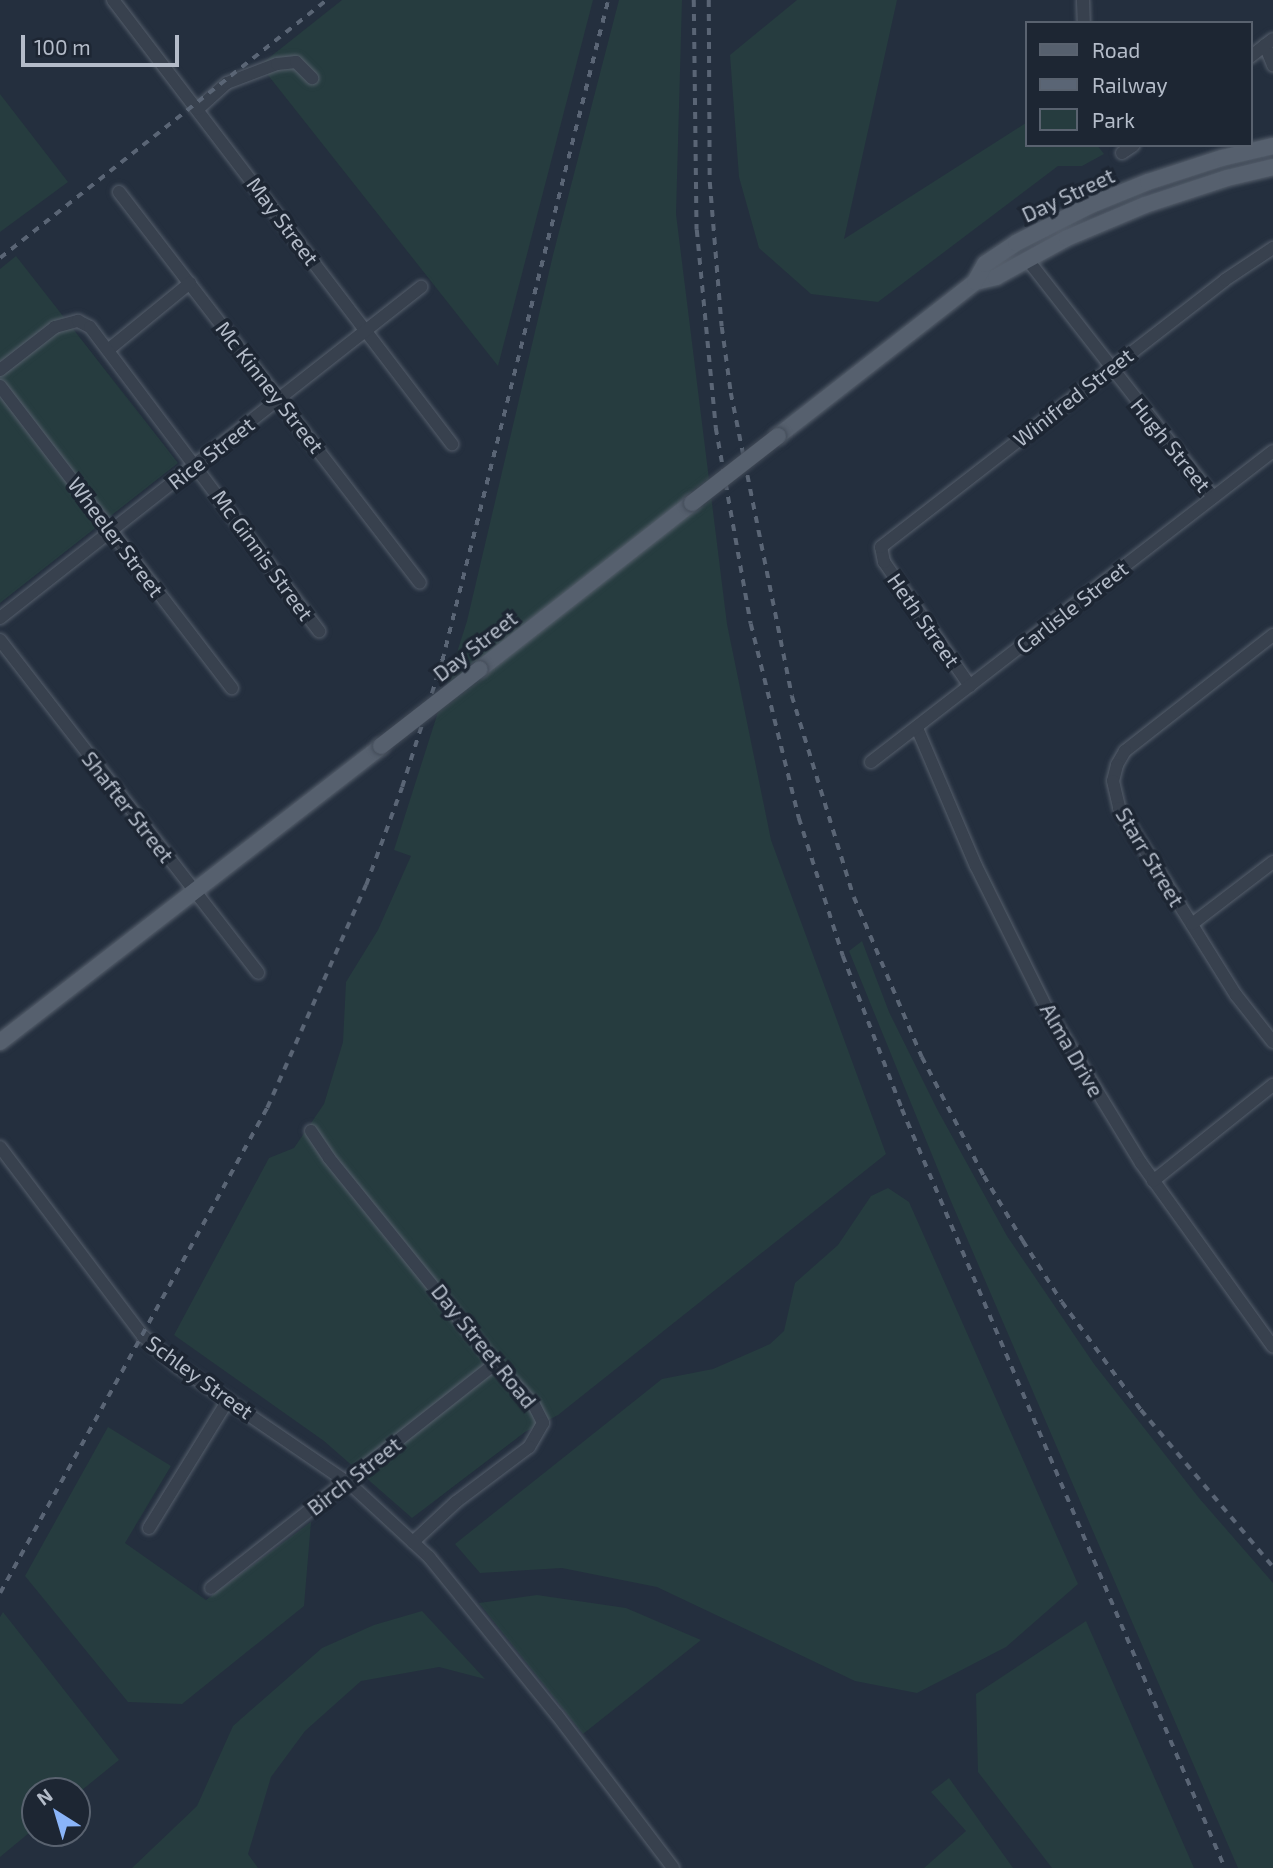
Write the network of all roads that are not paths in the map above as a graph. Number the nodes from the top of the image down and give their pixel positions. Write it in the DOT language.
graph roads {
  1 [pos="1083,0"];
  2 [pos="116,1"];
  3 [pos="1084,21"];
  4 [pos="1270,44"];
  5 [pos="1252,56"];
  6 [pos="1273,65"];
  7 [pos="312,78"];
  8 [pos="198,109"];
  9 [pos="1272,146"];
  10 [pos="1273,167"];
  11 [pos="119,192"];
  12 [pos="1273,248"];
  13 [pos="1027,259"];
  14 [pos="975,282"];
  15 [pos="190,283"];
  16 [pos="421,287"];
  17 [pos="365,331"];
  18 [pos="108,350"];
  19 [pos="1110,369"];
  20 [pos="0,370"];
  21 [pos="0,386"];
  22 [pos="280,398"];
  23 [pos="452,444"];
  24 [pos="1273,451"];
  25 [pos="195,465"];
  26 [pos="1213,497"];
  27 [pos="112,530"];
  28 [pos="880,552"];
  29 [pos="420,583"];
  30 [pos="0,618"];
  31 [pos="319,631"];
  32 [pos="1273,635"];
  33 [pos="0,640"];
  34 [pos="970,686"];
  35 [pos="232,688"];
  36 [pos="917,728"];
  37 [pos="871,762"];
  38 [pos="1273,862"];
  39 [pos="193,889"];
  40 [pos="1192,924"];
  41 [pos="258,973"];
  42 [pos="0,1042"];
  43 [pos="1273,1042"];
  44 [pos="1273,1086"];
  45 [pos="311,1131"];
  46 [pos="0,1147"];
  47 [pos="1153,1181"];
  48 [pos="1273,1347"];
  49 [pos="496,1363"];
  50 [pos="228,1400"];
  51 [pos="348,1482"];
  52 [pos="149,1528"];
  53 [pos="412,1541"];
  54 [pos="211,1588"];
  55 [pos="673,1868"];
  1 -- 3 [label="street"];
  2 -- 8 [label="street, May Street"];
  4 -- 5 [label="street"];
  4 -- 6 [label="street"];
  7 -- 8 [label="street"];
  8 -- 17 [label="street, May Street"];
  9 -- 14 [label="main road, Day Street"];
  10 -- 13 [label="main road, Day Street"];
  11 -- 15 [label="street, Mc Kinney Street"];
  12 -- 19 [label="street, Winifred Street"];
  13 -- 14 [label="main road, Day Street"];
  13 -- 19 [label="street, Hugh Street"];
  14 -- 39 [label="main road, Day Street, bridge"];
  15 -- 18 [label="street"];
  15 -- 22 [label="street, Mc Kinney Street"];
  16 -- 17 [label="street, Rice Street"];
  17 -- 22 [label="street, Rice Street"];
  17 -- 23 [label="street, May Street"];
  18 -- 20 [label="street, Mc Ginnis Street"];
  18 -- 25 [label="street, Mc Ginnis Street"];
  19 -- 26 [label="street, Hugh Street"];
  19 -- 28 [label="street, Winifred Street"];
  21 -- 27 [label="street, Wheeler Street"];
  22 -- 25 [label="street, Rice Street"];
  22 -- 29 [label="street, Mc Kinney Street"];
  24 -- 26 [label="street, Carlisle Street"];
  25 -- 27 [label="street, Rice Street"];
  25 -- 31 [label="street, Mc Ginnis Street"];
  26 -- 34 [label="street, Carlisle Street"];
  27 -- 30 [label="street, Rice Street"];
  27 -- 35 [label="street, Wheeler Street"];
  28 -- 34 [label="street, Heth Street"];
  32 -- 40 [label="street, Starr Street"];
  33 -- 39 [label="street, Shafter Street"];
  34 -- 36 [label="street, Carlisle Street"];
  36 -- 37 [label="street, Carlisle Street"];
  36 -- 47 [label="street, Alma Drive"];
  38 -- 40 [label="street"];
  39 -- 41 [label="street, Shafter Street"];
  39 -- 42 [label="main road, Day Street"];
  40 -- 43 [label="street, Starr Street"];
  44 -- 47 [label="street"];
  45 -- 49 [label="street, Day Street Road"];
  46 -- 50 [label="street, Schley Street"];
  47 -- 48 [label="street, Alma Drive"];
  49 -- 51 [label="street, Birch Street"];
  49 -- 53 [label="street, Day Street Road"];
  50 -- 51 [label="street, Schley Street"];
  50 -- 52 [label="street"];
  51 -- 53 [label="street, Schley Street"];
  51 -- 54 [label="street, Birch Street"];
  53 -- 55 [label="street"];
}
